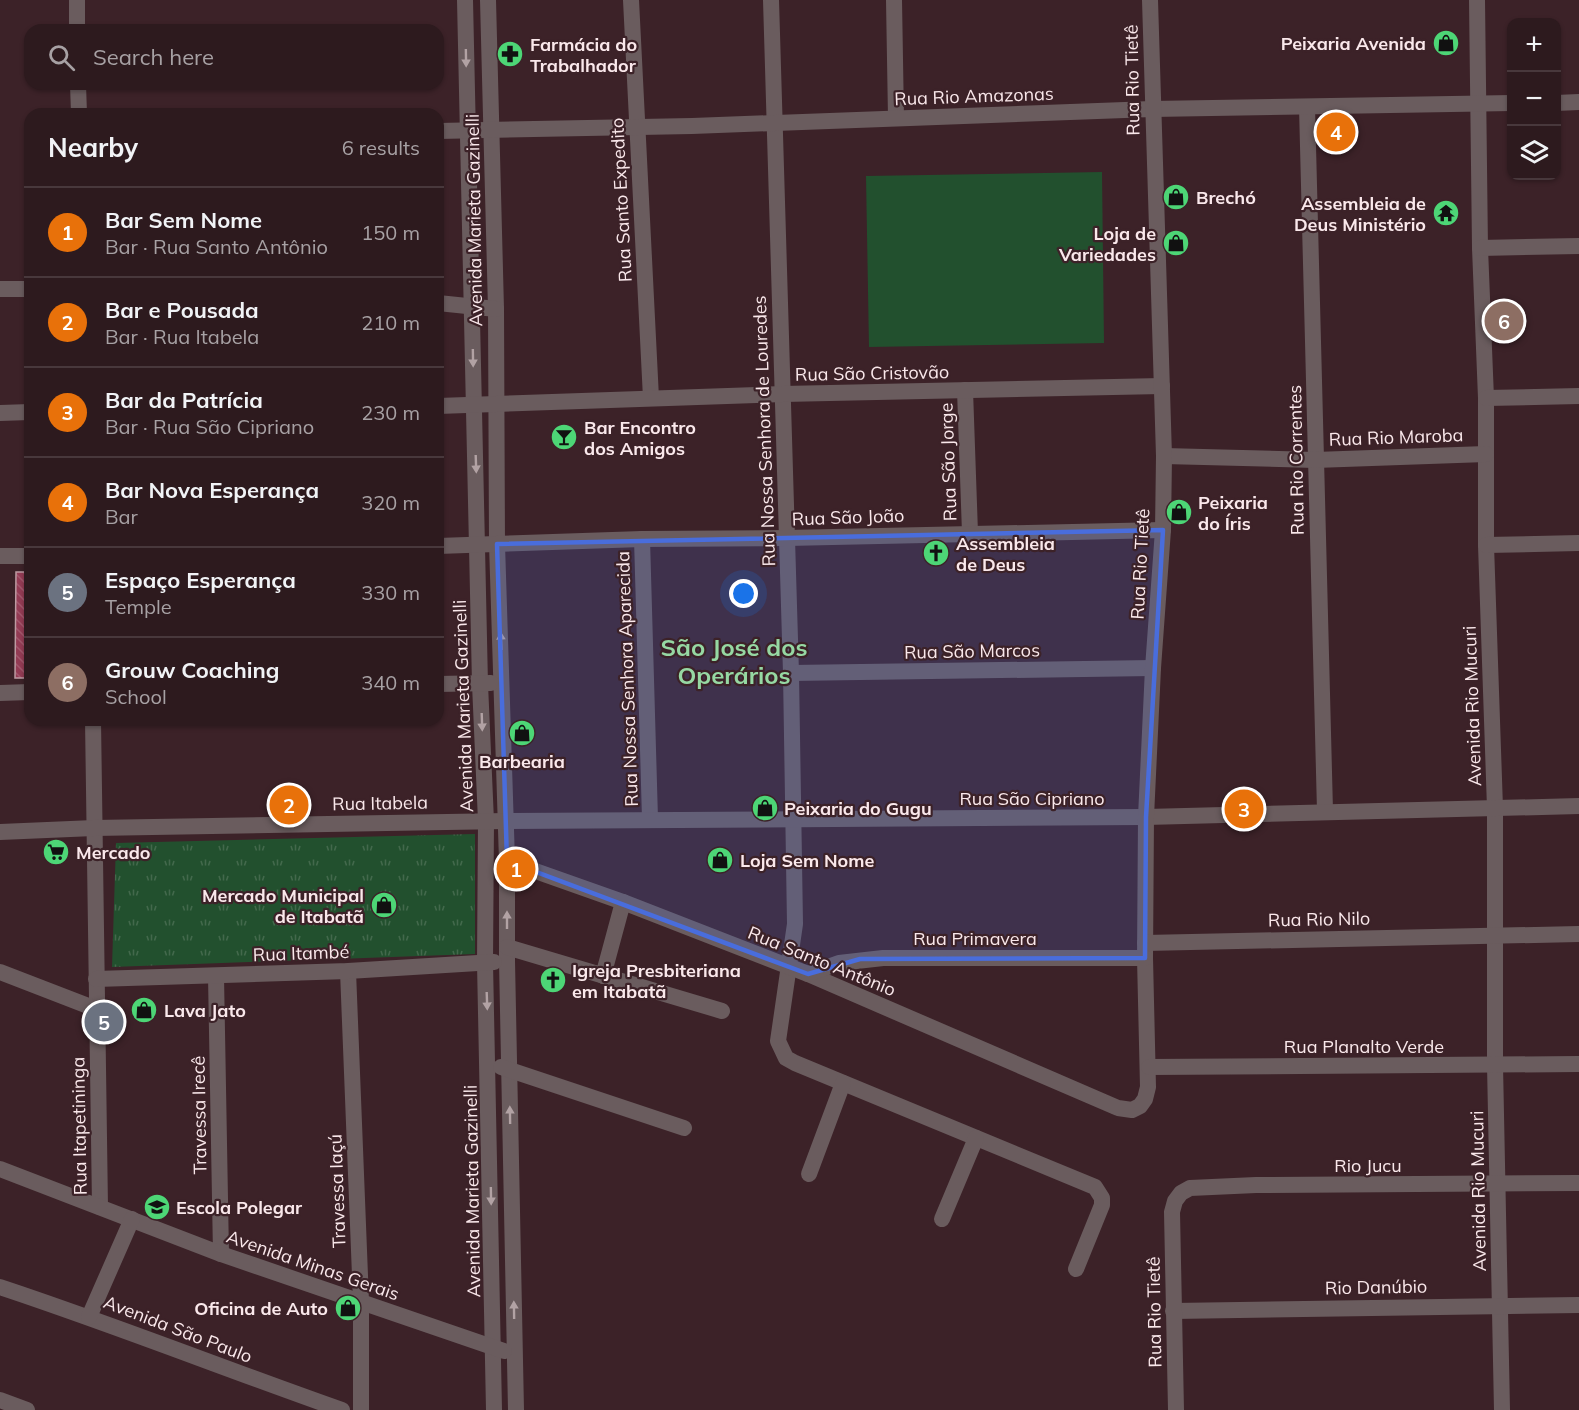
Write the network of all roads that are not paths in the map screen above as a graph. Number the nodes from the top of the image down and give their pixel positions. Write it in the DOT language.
graph roads {
  1 [pos="77,0"];
  2 [pos="465,0"];
  3 [pos="488,0"];
  4 [pos="631,0"];
  5 [pos="771,0"];
  6 [pos="894,0"];
  7 [pos="1150,0"];
  8 [pos="1477,0"];
  9 [pos="77,24"];
  10 [pos="78,90"];
  11 [pos="1561,102"];
  12 [pos="1579,102"];
  13 [pos="1507,103"];
  14 [pos="1478,104"];
  15 [pos="1307,107"];
  16 [pos="79,108"];
  17 [pos="1152,109"];
  18 [pos="896,118"];
  19 [pos="774,123"];
  20 [pos="637,127"];
  21 [pos="492,130"];
  22 [pos="444,131"];
  23 [pos="467,131"];
  24 [pos="1579,246"];
  25 [pos="1480,248"];
  26 [pos="24,289"];
  27 [pos="0,290"];
  28 [pos="444,304"];
  29 [pos="472,307"];
  30 [pos="496,309"];
  31 [pos="1162,386"];
  32 [pos="964,390"];
  33 [pos="783,394"];
  34 [pos="1579,396"];
  35 [pos="651,398"];
  36 [pos="1486,398"];
  37 [pos="497,404"];
  38 [pos="474,405"];
  39 [pos="444,406"];
  40 [pos="24,412"];
  41 [pos="0,413"];
  42 [pos="1486,454"];
  43 [pos="1164,456"];
  44 [pos="1315,460"];
  45 [pos="1163,530"];
  46 [pos="970,533"];
  47 [pos="787,538"];
  48 [pos="642,539"];
  49 [pos="1579,543"];
  50 [pos="498,544"];
  51 [pos="478,545"];
  52 [pos="1486,545"];
  53 [pos="444,546"];
  54 [pos="0,556"];
  55 [pos="24,556"];
  56 [pos="1153,668"];
  57 [pos="791,673"];
  58 [pos="502,682"];
  59 [pos="444,684"];
  60 [pos="480,684"];
  61 [pos="24,692"];
  62 [pos="0,693"];
  63 [pos="93,726"];
  64 [pos="1579,806"];
  65 [pos="1495,808"];
  66 [pos="1324,811"];
  67 [pos="1146,817"];
  68 [pos="650,819"];
  69 [pos="792,819"];
  70 [pos="486,821"];
  71 [pos="506,821"];
  72 [pos="94,828"];
  73 [pos="0,832"];
  74 [pos="507,861"];
  75 [pos="622,902"];
  76 [pos="1579,934"];
  77 [pos="1495,935"];
  78 [pos="1145,950"];
  79 [pos="507,954"];
  80 [pos="485,963"];
  81 [pos="790,968"];
  82 [pos="348,971"];
  83 [pos="0,972"];
  84 [pos="808,974"];
  85 [pos="216,976"];
  86 [pos="603,976"];
  87 [pos="96,979"];
  88 [pos="96,1009"];
  89 [pos="722,1011"];
  90 [pos="489,1064"];
  91 [pos="1579,1064"];
  92 [pos="1495,1065"];
  93 [pos="1149,1067"];
  94 [pos="509,1070"];
  95 [pos="843,1083"];
  96 [pos="1118,1108"];
  97 [pos="684,1128"];
  98 [pos="976,1138"];
  99 [pos="0,1169"];
  100 [pos="491,1172"];
  101 [pos="512,1173"];
  102 [pos="809,1174"];
  103 [pos="1579,1182"];
  104 [pos="1497,1184"];
  105 [pos="100,1207"];
  106 [pos="1172,1212"];
  107 [pos="132,1219"];
  108 [pos="942,1219"];
  109 [pos="221,1254"];
  110 [pos="1076,1269"];
  111 [pos="0,1287"];
  112 [pos="361,1301"];
  113 [pos="1499,1305"];
  114 [pos="1579,1305"];
  115 [pos="1173,1311"];
  116 [pos="89,1317"];
  117 [pos="494,1348"];
  118 [pos="515,1353"];
  119 [pos="0,1400"];
  120 [pos="27,1410"];
  121 [pos="342,1410"];
  122 [pos="361,1410"];
  123 [pos="494,1410"];
  124 [pos="516,1410"];
  125 [pos="1176,1410"];
  126 [pos="1502,1410"];
  1 -- 9 [label="street"];
  2 -- 23 [label="street, Avenida Marieta Gazinelli, one-way"];
  3 -- 21 [label="street, Avenida Marieta Gazinelli"];
  4 -- 20 [label="street, Rua Santo Expedito"];
  5 -- 19 [label="street, Rua Nossa Senhora de Louredes"];
  6 -- 18 [label="street"];
  7 -- 17 [label="street, Rua Rio Tietê"];
  8 -- 14 [label="street, Avenida Rio Mucuri"];
  10 -- 16 [label="street"];
  11 -- 12 [label="street"];
  13 -- 14 [label="street, Rua Rio Amazonas"];
  14 -- 15 [label="street, Rua Rio Amazonas"];
  14 -- 25 [label="street, Avenida Rio Mucuri"];
  15 -- 17 [label="street, Rua Rio Amazonas"];
  15 -- 44 [label="street, Rua Rio Correntes"];
  17 -- 18 [label="street, Rua Rio Amazonas"];
  17 -- 31 [label="street, Rua Rio Tietê"];
  18 -- 19 [label="street, Rua Rio Amazonas"];
  19 -- 20 [label="street, Rua Rio Amazonas"];
  19 -- 33 [label="street, Rua Nossa Senhora de Louredes"];
  20 -- 21 [label="street, Rua Rio Amazonas"];
  20 -- 35 [label="street, Rua Santo Expedito"];
  21 -- 23 [label="street, Rua Rio Amazonas"];
  21 -- 30 [label="street, Avenida Marieta Gazinelli"];
  22 -- 23 [label="street, Rua Rio Amazonas"];
  23 -- 29 [label="street, Avenida Marieta Gazinelli"];
  24 -- 25 [label="street"];
  25 -- 36 [label="street, Avenida Rio Mucuri"];
  26 -- 27 [label="street"];
  28 -- 29 [label="street"];
  29 -- 30 [label="street"];
  29 -- 38 [label="street, Avenida Marieta Gazinelli, one-way"];
  30 -- 37 [label="street, Avenida Marieta Gazinelli"];
  31 -- 32 [label="street, Rua São Cristovão"];
  31 -- 43 [label="street, Rua Rio Tietê"];
  32 -- 33 [label="street, Rua São Cristovão"];
  32 -- 46 [label="street, Rua São Jorge"];
  33 -- 35 [label="street, Rua São Cristovão"];
  33 -- 47 [label="street, Rua Nossa Senhora de Louredes"];
  34 -- 36 [label="street"];
  35 -- 37 [label="street, Rua São Cristovão"];
  36 -- 42 [label="street, Avenida Rio Mucuri"];
  37 -- 38 [label="street, Rua São Cristovão"];
  37 -- 50 [label="street, Avenida Marieta Gazinelli"];
  38 -- 39 [label="street, Rua São Cristovão"];
  38 -- 51 [label="street, Avenida Marieta Gazinelli, one-way"];
  40 -- 41 [label="street"];
  42 -- 44 [label="street, Rua Rio Maroba"];
  42 -- 52 [label="street, Avenida Rio Mucuri"];
  43 -- 44 [label="street, Rua Rio Maroba"];
  43 -- 45 [label="street, Rua Rio Tietê"];
  44 -- 66 [label="street, Rua Rio Correntes"];
  45 -- 46 [label="street, Rua São João"];
  45 -- 56 [label="street, Rua Rio Tietê"];
  46 -- 47 [label="street, Rua São João"];
  47 -- 48 [label="street, Rua São João"];
  47 -- 57 [label="street, Rua Nossa Senhora de Louredes"];
  48 -- 50 [label="street, Rua São João"];
  48 -- 68 [label="street, Rua Nossa Senhora Aparecida"];
  49 -- 52 [label="street"];
  50 -- 51 [label="street, Rua São João"];
  58 -- 50 [label="street, Avenida Marieta Gazinelli, one-way"];
  51 -- 53 [label="street, Rua São João"];
  51 -- 60 [label="street, Avenida Marieta Gazinelli"];
  52 -- 65 [label="street, Avenida Rio Mucuri"];
  54 -- 55 [label="street"];
  56 -- 57 [label="street, Rua São Marcos"];
  56 -- 67 [label="street, Rua Rio Tietê"];
  57 -- 69 [label="street, Rua Nossa Senhora de Louredes"];
  58 -- 60 [label="street"];
  58 -- 71 [label="street, Avenida Marieta Gazinelli"];
  59 -- 60 [label="street"];
  60 -- 70 [label="street, Avenida Marieta Gazinelli, one-way"];
  61 -- 62 [label="street"];
  63 -- 72 [label="street, Rua Itapetininga"];
  64 -- 65 [label="street, Rua São Cipriano"];
  65 -- 66 [label="street, Rua São Cipriano"];
  65 -- 77 [label="street, Avenida Rio Mucuri"];
  66 -- 67 [label="street, Rua São Cipriano"];
  67 -- 69 [label="street, Rua São Cipriano"];
  67 -- 78 [label="street, Rua Rio Tietê"];
  68 -- 69 [label="street, Rua São Cipriano"];
  68 -- 71 [label="street, Rua São Cipriano"];
  69 -- 81 [label="street, Rua Nossa Senhora de Louredes"];
  70 -- 71 [label="street, Rua São Cipriano"];
  70 -- 72 [label="street, Rua Itabela"];
  70 -- 80 [label="street, Avenida Marieta Gazinelli"];
  71 -- 74 [label="street, Avenida Marieta Gazinelli"];
  72 -- 73 [label="street, Rua Itabela"];
  72 -- 87 [label="street, Rua Itapetininga"];
  74 -- 75 [label="street, Rua Santo Antônio"];
  79 -- 74 [label="street, Avenida Marieta Gazinelli, one-way"];
  75 -- 81 [label="street, Rua Santo Antônio"];
  75 -- 86 [label="street"];
  76 -- 77 [label="street, Rua Rio Nilo"];
  77 -- 78 [label="street, Rua Rio Nilo"];
  77 -- 92 [label="street, Avenida Rio Mucuri"];
  78 -- 84 [label="street, Rua Primavera"];
  78 -- 93 [label="street, Rua Rio Tietê"];
  79 -- 80 [label="street, Rua Itambé"];
  79 -- 86 [label="street"];
  79 -- 94 [label="street, Avenida Marieta Gazinelli"];
  80 -- 82 [label="street, Rua Itambé"];
  80 -- 90 [label="street, Avenida Marieta Gazinelli, one-way"];
  81 -- 84 [label="street, Rua Santo Antônio"];
  81 -- 95 [label="street, Rua Nossa Senhora de Louredes"];
  82 -- 85 [label="street, Rua Itambé"];
  82 -- 112 [label="street, Travessa Iaçú"];
  83 -- 88 [label="street"];
  84 -- 96 [label="street, Rua Santo Antônio"];
  85 -- 87 [label="street, Rua Itambé"];
  85 -- 109 [label="street, Travessa Irecê"];
  86 -- 89 [label="street"];
  87 -- 88 [label="street, Rua Itapetininga"];
  88 -- 105 [label="street, Rua Itapetininga"];
  90 -- 94 [label="street"];
  90 -- 100 [label="street, Avenida Marieta Gazinelli"];
  91 -- 92 [label="street, Rua Planalto Verde"];
  92 -- 93 [label="street, Rua Planalto Verde"];
  92 -- 104 [label="street, Avenida Rio Mucuri"];
  93 -- 96 [label="street, Rua Rio Tietê"];
  94 -- 97 [label="street"];
  101 -- 94 [label="street, Avenida Marieta Gazinelli, one-way"];
  95 -- 98 [label="street, Rua Nossa Senhora de Louredes"];
  95 -- 102 [label="street"];
  98 -- 108 [label="street"];
  98 -- 110 [label="street, Rua Nossa Senhora de Louredes"];
  99 -- 105 [label="street, Avenida Minas Gerais"];
  100 -- 101 [label="street"];
  100 -- 117 [label="street, Avenida Marieta Gazinelli, one-way"];
  118 -- 101 [label="street, Avenida Marieta Gazinelli, one-way"];
  103 -- 104 [label="street, Rio Jucu"];
  104 -- 106 [label="street, Rio Jucu"];
  104 -- 113 [label="street, Avenida Rio Mucuri"];
  105 -- 107 [label="street, Avenida Minas Gerais"];
  106 -- 115 [label="street, Rua Rio Tietê"];
  107 -- 109 [label="street, Avenida Minas Gerais"];
  107 -- 116 [label="street"];
  109 -- 112 [label="street, Avenida Minas Gerais"];
  111 -- 116 [label="street, Avenida São Paulo"];
  112 -- 117 [label="street, Avenida Minas Gerais"];
  112 -- 122 [label="street, Travessa Iaçú"];
  113 -- 114 [label="street, Rio Danúbio"];
  113 -- 115 [label="street, Rio Danúbio"];
  113 -- 126 [label="street, Avenida Rio Mucuri"];
  115 -- 125 [label="street, Rua Rio Tietê"];
  116 -- 121 [label="street, Avenida São Paulo"];
  117 -- 118 [label="street, Avenida Minas Gerais"];
  117 -- 123 [label="street, Avenida Marieta Gazinelli"];
  118 -- 124 [label="street, Avenida Marieta Gazinelli"];
  119 -- 120 [label="street"];
}
